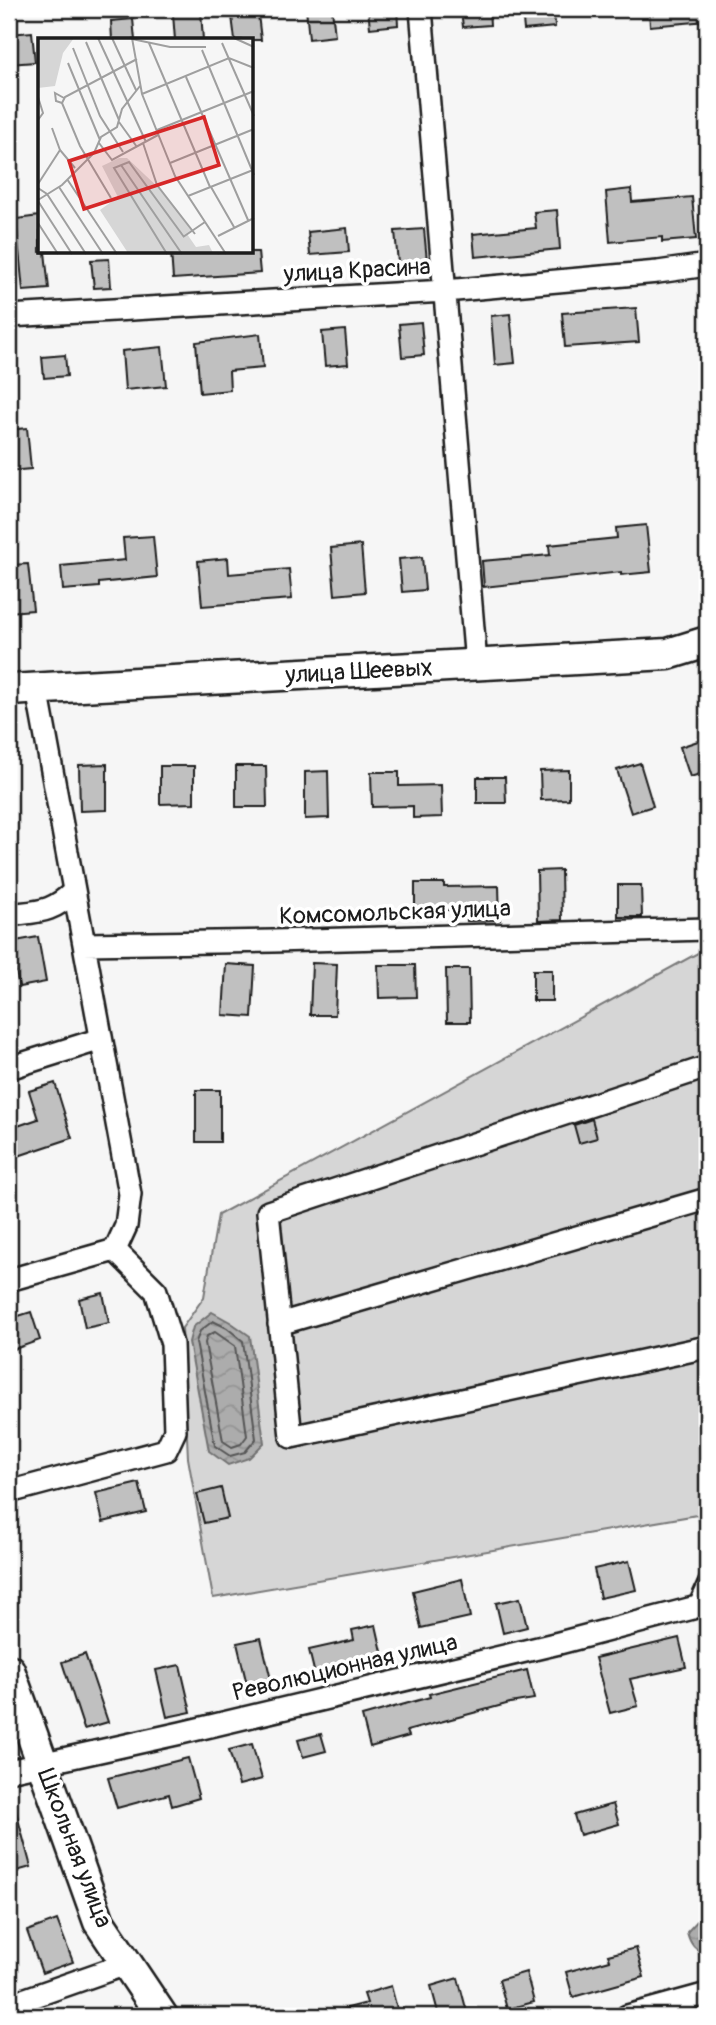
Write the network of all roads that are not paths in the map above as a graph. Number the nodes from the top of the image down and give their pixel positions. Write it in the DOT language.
graph roads {
  1 [pos="421,9"];
  2 [pos="707,265"];
  3 [pos="445,291"];
  4 [pos="9,316"];
  5 [pos="707,642"];
  6 [pos="476,664"];
  7 [pos="23,689"];
  8 [pos="74,891"];
  9 [pos="9,915"];
  10 [pos="707,929"];
  11 [pos="84,944"];
  12 [pos="101,1039"];
  13 [pos="707,1067"];
  14 [pos="9,1068"];
  15 [pos="707,1199"];
  16 [pos="115,1250"];
  17 [pos="9,1280"];
  18 [pos="279,1324"];
  19 [pos="707,1347"];
  20 [pos="9,1492"];
  21 [pos="707,1577"];
  22 [pos="700,1612"];
  23 [pos="9,1670"];
  24 [pos="43,1765"];
  25 [pos="9,1771"];
  26 [pos="126,1964"];
  27 [pos="707,1994"];
  28 [pos="9,2005"];
  29 [pos="162,2016"];
  30 [pos="626,2016"];
  1 -- 3 [label="street"];
  2 -- 3 [label="street, улица Красина"];
  3 -- 4 [label="street, улица Красина"];
  3 -- 6 [label="street"];
  5 -- 6 [label="main road, улица Шеевых"];
  6 -- 7 [label="main road, улица Шеевых"];
  7 -- 8 [label="street"];
  8 -- 9 [label="street"];
  8 -- 11 [label="street"];
  10 -- 11 [label="street, Комсомольская улица"];
  11 -- 12 [label="street"];
  12 -- 14 [label="street"];
  12 -- 16 [label="street"];
  13 -- 18 [label="street"];
  15 -- 18 [label="street"];
  16 -- 17 [label="street"];
  16 -- 20 [label="street"];
  18 -- 19 [label="street"];
  21 -- 22 [label="lane"];
  22 -- 24 [label="street, Революционная улица"];
  23 -- 24 [label="main road, Школьная улица"];
  24 -- 25 [label="street, Революционная улица"];
  24 -- 26 [label="main road, Школьная улица"];
  26 -- 28 [label="street"];
  26 -- 29 [label="main road, Школьная улица"];
  27 -- 30 [label="street"];
}
